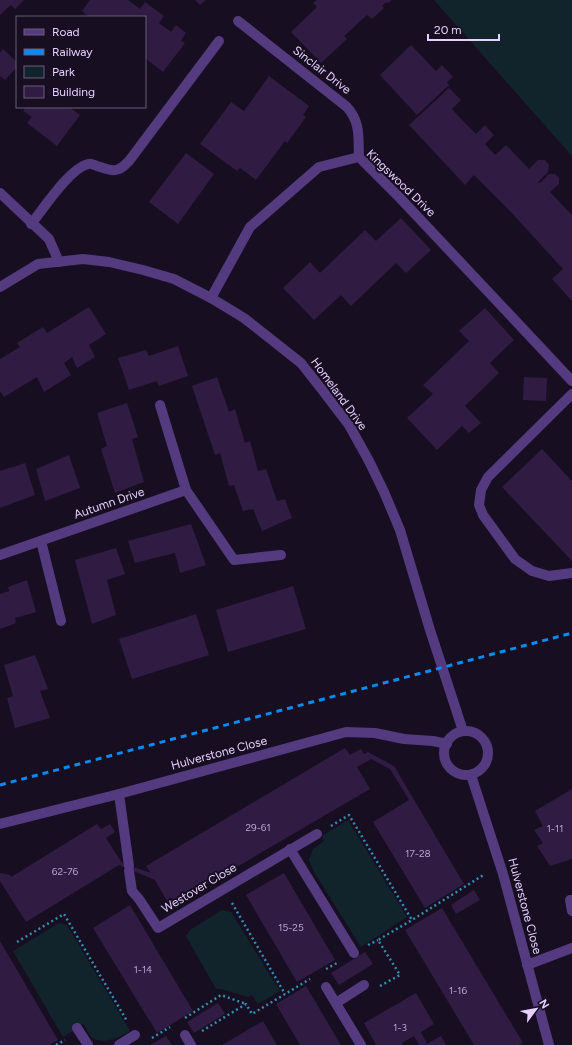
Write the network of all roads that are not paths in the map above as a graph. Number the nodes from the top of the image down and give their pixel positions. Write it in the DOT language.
graph roads {
  1 [pos="238,22"];
  2 [pos="219,41"];
  3 [pos="359,157"];
  4 [pos="0,193"];
  5 [pos="31,224"];
  6 [pos="59,262"];
  7 [pos="0,287"];
  8 [pos="211,298"];
  9 [pos="572,381"];
  10 [pos="572,394"];
  11 [pos="160,405"];
  12 [pos="186,490"];
  13 [pos="40,541"];
  14 [pos="0,555"];
  15 [pos="281,555"];
  16 [pos="572,573"];
  17 [pos="62,620"];
  18 [pos="463,731"];
  19 [pos="447,744"];
  20 [pos="472,775"];
  21 [pos="119,794"];
  22 [pos="0,824"];
  23 [pos="317,834"];
  24 [pos="290,849"];
  25 [pos="572,900"];
  26 [pos="572,911"];
  27 [pos="572,948"];
  28 [pos="354,953"];
  29 [pos="527,965"];
  30 [pos="364,986"];
  31 [pos="326,987"];
  32 [pos="336,1003"];
  33 [pos="77,1028"];
  34 [pos="135,1035"];
  35 [pos="88,1045"];
  36 [pos="119,1045"];
  37 [pos="361,1045"];
  38 [pos="549,1045"];
  1 -- 3 [label="street, Sinclair Drive"];
  2 -- 5 [label="street"];
  3 -- 8 [label="street, Kingswood Drive"];
  3 -- 9 [label="street, Kingswood Drive"];
  4 -- 5 [label="street"];
  5 -- 6 [label="street"];
  6 -- 7 [label="street, Homeland Drive"];
  6 -- 8 [label="street, Homeland Drive"];
  8 -- 18 [label="street, Homeland Drive"];
  10 -- 16 [label="street"];
  11 -- 12 [label="street"];
  12 -- 13 [label="street, Autumn Drive"];
  12 -- 15 [label="street"];
  13 -- 14 [label="street, Autumn Drive"];
  13 -- 17 [label="street"];
  18 -- 19 [label="street"];
  18 -- 20 [label="street"];
  19 -- 20 [label="street"];
  19 -- 21 [label="street, Hulverstone Close"];
  20 -- 29 [label="street, Hulverstone Close"];
  21 -- 22 [label="street, Hulverstone Close"];
  21 -- 24 [label="street, Westover Close"];
  23 -- 24 [label="street, Westover Close"];
  24 -- 28 [label="street"];
  25 -- 26 [label="street"];
  27 -- 29 [label="street"];
  29 -- 38 [label="street, Hulverstone Close"];
  30 -- 32 [label="street"];
  31 -- 32 [label="street"];
  32 -- 37 [label="street"];
  33 -- 35 [label="street"];
  34 -- 36 [label="street"];
}
